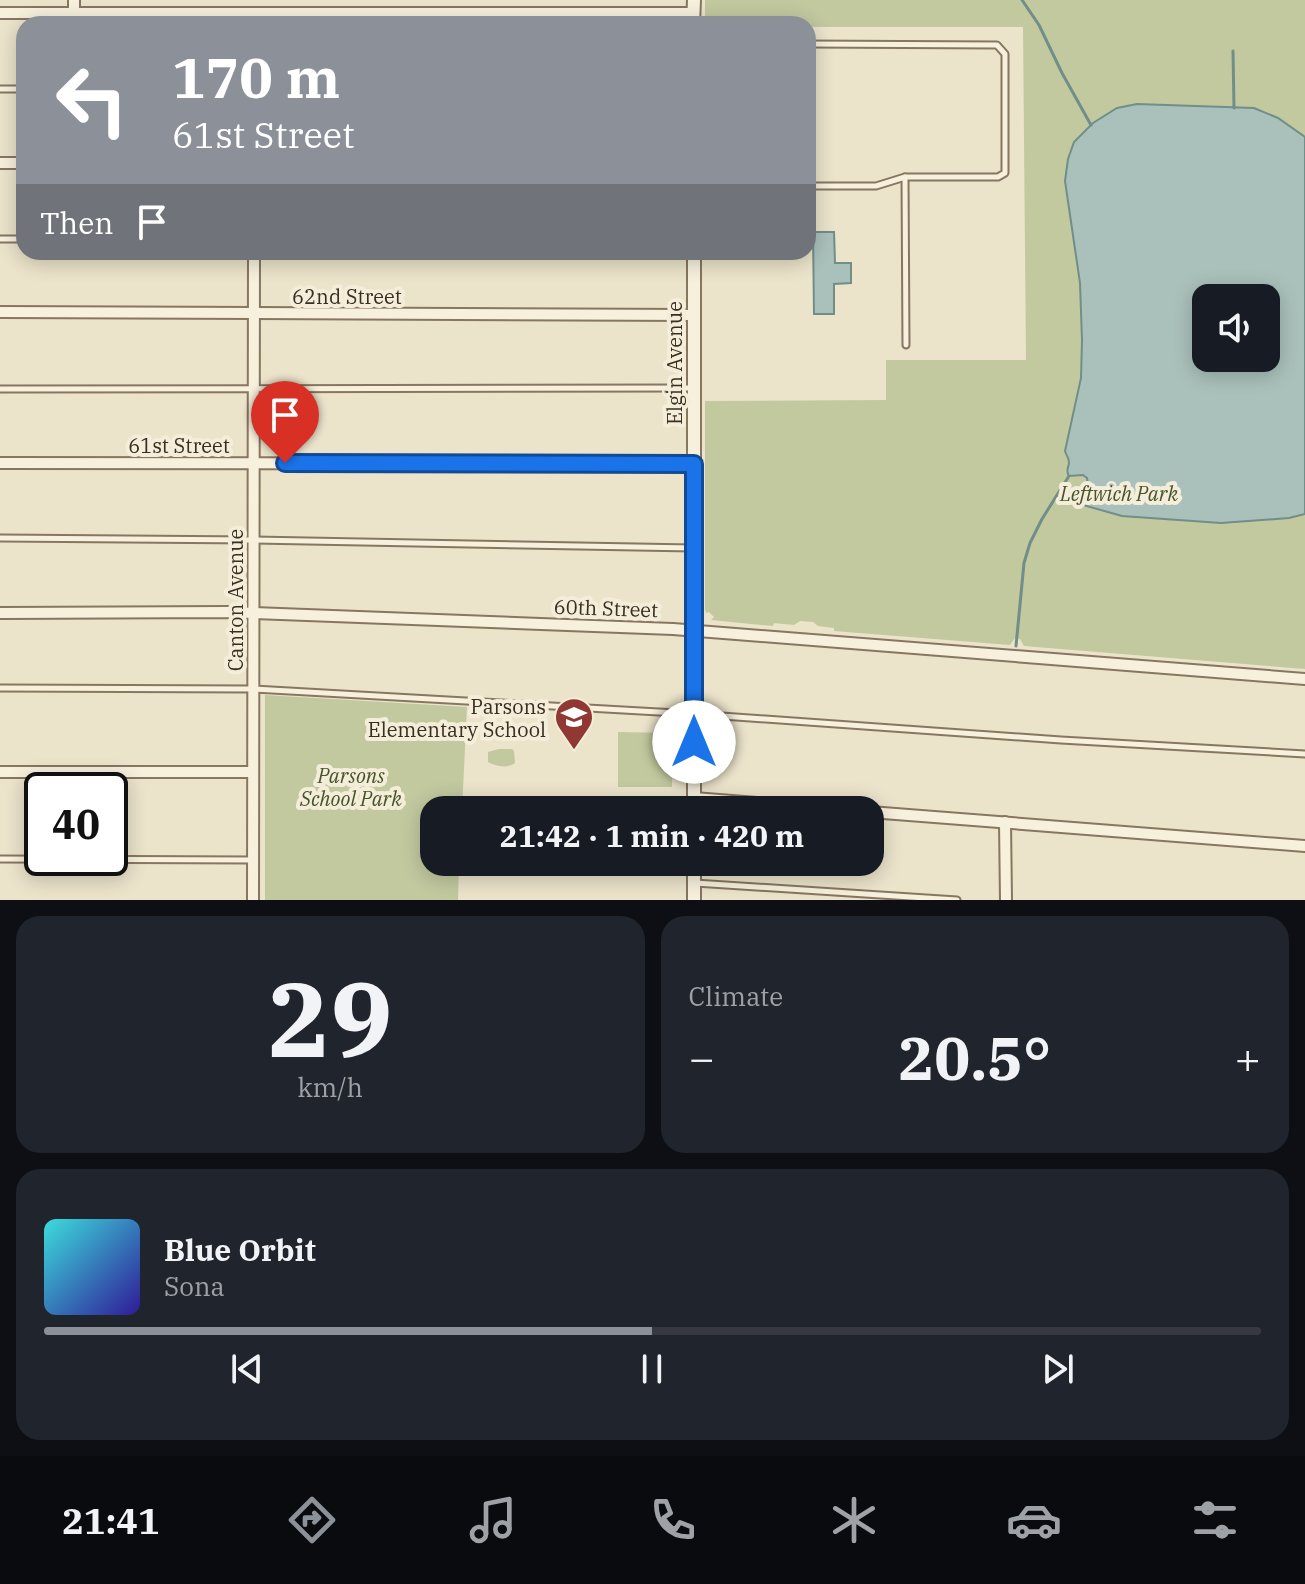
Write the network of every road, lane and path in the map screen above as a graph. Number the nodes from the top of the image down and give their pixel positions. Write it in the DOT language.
graph roads {
  1 [pos="74,0"];
  2 [pos="694,12"];
  3 [pos="0,13"];
  4 [pos="74,13"];
  5 [pos="181,16"];
  6 [pos="400,16"];
  7 [pos="816,44"];
  8 [pos="905,177"];
  9 [pos="816,186"];
  10 [pos="254,260"];
  11 [pos="694,260"];
  12 [pos="0,312"];
  13 [pos="254,313"];
  14 [pos="694,315"];
  15 [pos="906,345"];
  16 [pos="254,388"];
  17 [pos="694,388"];
  18 [pos="0,389"];
  19 [pos="0,463"];
  20 [pos="254,463"];
  21 [pos="694,464"];
  22 [pos="0,538"];
  23 [pos="254,540"];
  24 [pos="694,548"];
  25 [pos="0,613"];
  26 [pos="253,613"];
  27 [pos="694,630"];
  28 [pos="1305,679"];
  29 [pos="0,688"];
  30 [pos="253,689"];
  31 [pos="694,714"];
  32 [pos="1305,754"];
  33 [pos="0,772"];
  34 [pos="253,772"];
  35 [pos="692,796"];
  36 [pos="884,813"];
  37 [pos="1005,822"];
  38 [pos="1305,846"];
  39 [pos="0,859"];
  40 [pos="253,860"];
  41 [pos="694,876"];
  42 [pos="694,883"];
  43 [pos="253,900"];
  44 [pos="694,900"];
  45 [pos="957,900"];
  46 [pos="1006,900"];
  1 -- 4 [label="street"];
  2 -- 6 [label="street"];
  3 -- 4 [label="street"];
  4 -- 5 [label="street"];
  7 -- 8 [label="lane"];
  8 -- 9 [label="lane"];
  8 -- 15 [label="lane"];
  10 -- 13 [label="street, Canton Avenue"];
  11 -- 14 [label="street, Elgin Avenue"];
  12 -- 13 [label="street, 62nd Street"];
  13 -- 14 [label="street, 62nd Street"];
  13 -- 16 [label="street, Canton Avenue"];
  14 -- 17 [label="street, Elgin Avenue"];
  16 -- 17 [label="lane"];
  16 -- 18 [label="lane"];
  16 -- 20 [label="street, Canton Avenue"];
  17 -- 21 [label="street, Elgin Avenue"];
  19 -- 20 [label="street, 61st Street"];
  20 -- 21 [label="street, 61st Street"];
  20 -- 23 [label="street, Canton Avenue"];
  21 -- 24 [label="street, Elgin Avenue"];
  22 -- 23 [label="lane"];
  23 -- 24 [label="lane"];
  23 -- 26 [label="street, Canton Avenue"];
  24 -- 27 [label="street, Elgin Avenue"];
  25 -- 26 [label="street, 60th Street"];
  26 -- 27 [label="street, 60th Street"];
  26 -- 30 [label="street, Canton Avenue"];
  27 -- 28 [label="street, 60th Street"];
  27 -- 31 [label="street, Elgin Avenue"];
  29 -- 30 [label="lane"];
  30 -- 31 [label="lane"];
  30 -- 34 [label="street, Canton Avenue"];
  31 -- 32 [label="lane"];
  31 -- 35 [label="street, Elgin Avenue"];
  33 -- 34 [label="street"];
  34 -- 40 [label="street, Canton Avenue"];
  36 -- 37 [label="street"];
  37 -- 38 [label="street"];
  37 -- 46 [label="street"];
  39 -- 40 [label="lane"];
  40 -- 43 [label="street, Canton Avenue"];
  41 -- 42 [label="street"];
  42 -- 44 [label="street"];
  42 -- 45 [label="lane"];
}
